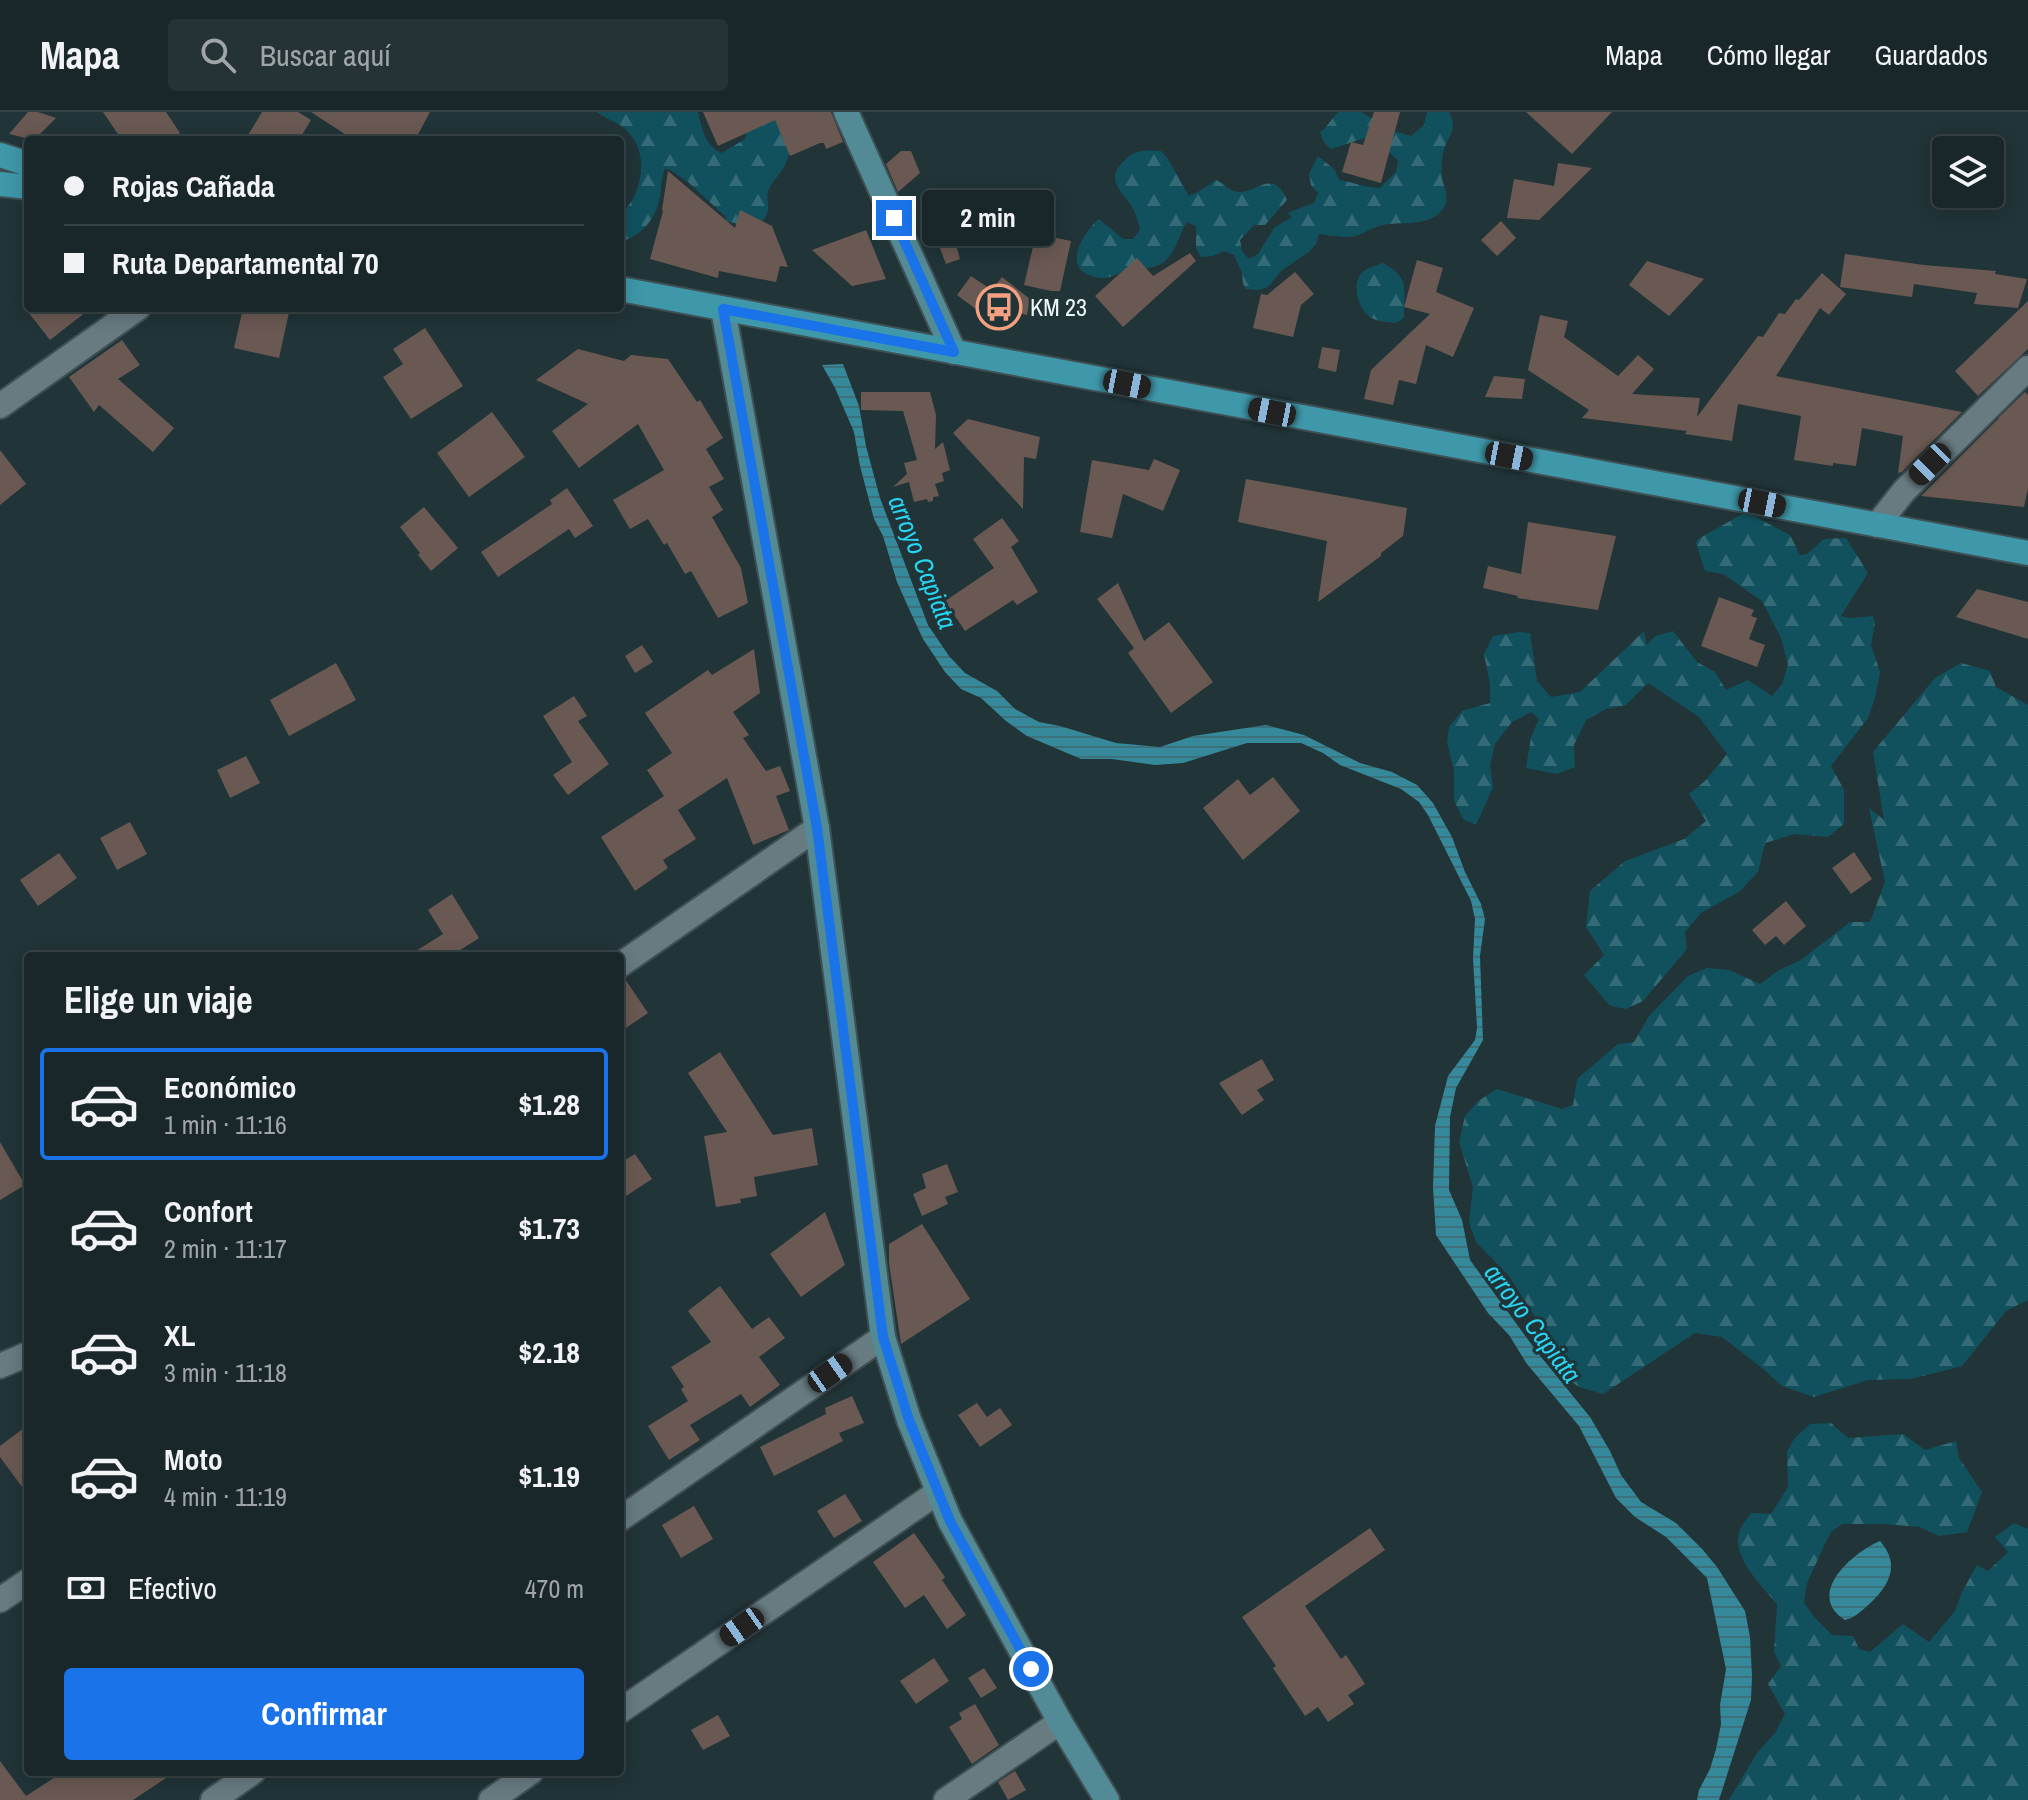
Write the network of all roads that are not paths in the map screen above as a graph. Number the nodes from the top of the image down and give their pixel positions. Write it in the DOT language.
graph roads {
  1 [pos="846,112"];
  2 [pos="0,155"];
  3 [pos="24,163"];
  4 [pos="0,184"];
  5 [pos="24,187"];
  6 [pos="624,290"];
  7 [pos="723,309"];
  8 [pos="132,312"];
  9 [pos="954,352"];
  10 [pos="2028,368"];
  11 [pos="0,406"];
  12 [pos="1877,525"];
  13 [pos="2028,553"];
  14 [pos="817,828"];
  15 [pos="624,962"];
  16 [pos="883,1337"];
  17 [pos="24,1356"];
  18 [pos="0,1366"];
  19 [pos="938,1492"];
  20 [pos="624,1516"];
  21 [pos="24,1584"];
  22 [pos="0,1600"];
  23 [pos="624,1708"];
  24 [pos="1060,1722"];
  25 [pos="247,1776"];
  26 [pos="525,1776"];
  27 [pos="213,1800"];
  28 [pos="491,1800"];
  29 [pos="946,1800"];
  30 [pos="1107,1800"];
  1 -- 9 [label="main road"];
  2 -- 3 [label="main road"];
  4 -- 5 [label="main road"];
  6 -- 7 [label="main road"];
  7 -- 9 [label="main road"];
  7 -- 14 [label="main road"];
  8 -- 11 [label="street"];
  9 -- 12 [label="main road"];
  10 -- 12 [label="street"];
  12 -- 13 [label="main road"];
  14 -- 15 [label="street"];
  14 -- 16 [label="main road"];
  16 -- 19 [label="main road"];
  16 -- 20 [label="street"];
  17 -- 18 [label="street"];
  19 -- 23 [label="street"];
  19 -- 24 [label="main road"];
  21 -- 22 [label="street"];
  24 -- 29 [label="street"];
  24 -- 30 [label="main road"];
  25 -- 27 [label="street"];
  26 -- 28 [label="street"];
}
